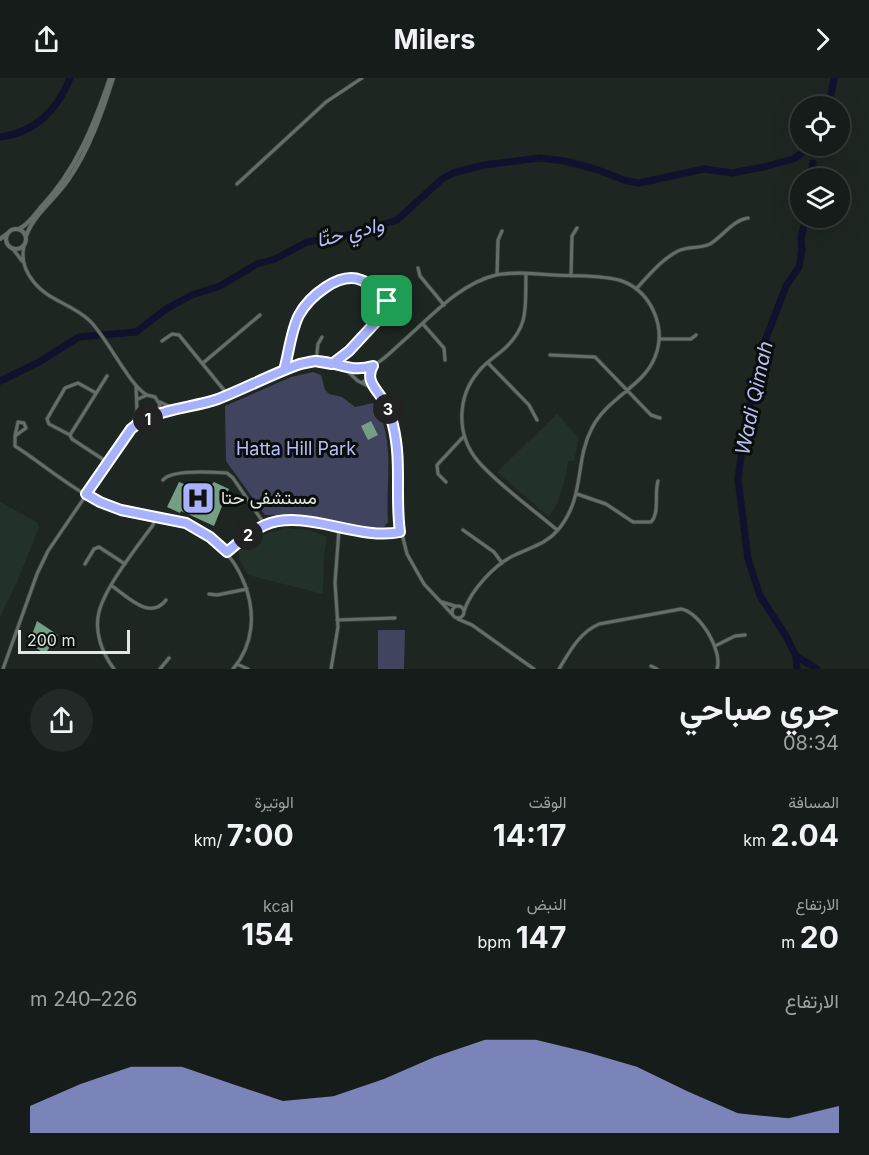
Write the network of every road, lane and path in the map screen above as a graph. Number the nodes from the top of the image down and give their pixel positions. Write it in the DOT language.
graph roads {
  1 [pos="111,78"];
  2 [pos="362,78"];
  3 [pos="237,184"];
  4 [pos="748,218"];
  5 [pos="577,228"];
  6 [pos="19,229"];
  7 [pos="502,231"];
  8 [pos="7,233"];
  9 [pos="26,236"];
  10 [pos="0,239"];
  11 [pos="0,245"];
  12 [pos="24,246"];
  13 [pos="10,248"];
  14 [pos="24,263"];
  15 [pos="418,268"];
  16 [pos="526,274"];
  17 [pos="497,275"];
  18 [pos="571,276"];
  19 [pos="636,289"];
  20 [pos="444,305"];
  21 [pos="260,315"];
  22 [pos="423,324"];
  23 [pos="696,335"];
  24 [pos="322,337"];
  25 [pos="660,339"];
  26 [pos="162,341"];
  27 [pos="550,355"];
  28 [pos="445,360"];
  29 [pos="315,361"];
  30 [pos="203,363"];
  31 [pos="489,363"];
  32 [pos="332,364"];
  33 [pos="373,366"];
  34 [pos="344,368"];
  35 [pos="362,369"];
  36 [pos="284,370"];
  37 [pos="107,376"];
  38 [pos="370,376"];
  39 [pos="357,379"];
  40 [pos="363,382"];
  41 [pos="136,386"];
  42 [pos="626,389"];
  43 [pos="375,390"];
  44 [pos="96,393"];
  45 [pos="147,395"];
  46 [pos="228,395"];
  47 [pos="158,400"];
  48 [pos="137,401"];
  49 [pos="175,408"];
  50 [pos="137,411"];
  51 [pos="157,415"];
  52 [pos="660,418"];
  53 [pos="148,419"];
  54 [pos="537,420"];
  55 [pos="131,429"];
  56 [pos="70,435"];
  57 [pos="15,436"];
  58 [pos="464,436"];
  59 [pos="106,462"];
  60 [pos="163,480"];
  61 [pos="658,480"];
  62 [pos="446,482"];
  63 [pos="86,494"];
  64 [pos="577,494"];
  65 [pos="155,516"];
  66 [pos="266,525"];
  67 [pos="339,529"];
  68 [pos="557,530"];
  69 [pos="463,531"];
  70 [pos="400,532"];
  71 [pos="227,552"];
  72 [pos="502,563"];
  73 [pos="85,564"];
  74 [pos="125,564"];
  75 [pos="112,586"];
  76 [pos="247,589"];
  77 [pos="209,594"];
  78 [pos="470,599"];
  79 [pos="166,600"];
  80 [pos="440,601"];
  81 [pos="457,606"];
  82 [pos="464,612"];
  83 [pos="452,614"];
  84 [pos="395,618"];
  85 [pos="458,619"];
  86 [pos="337,620"];
  87 [pos="472,625"];
  88 [pos="746,635"];
  89 [pos="715,646"];
  90 [pos="169,658"];
  91 [pos="237,664"];
  92 [pos="651,666"];
  93 [pos="3,669"];
  94 [pos="114,669"];
  95 [pos="160,669"];
  96 [pos="233,669"];
  97 [pos="248,669"];
  98 [pos="331,669"];
  99 [pos="534,669"];
  100 [pos="559,669"];
  101 [pos="657,669"];
  102 [pos="717,669"];
  1 -- 6 [label="main road"];
  1 -- 9 [label="main road"];
  2 -- 3 [label="street"];
  4 -- 19 [label="street"];
  5 -- 18 [label="street"];
  6 -- 8 [label="main road"];
  6 -- 9 [label="main road"];
  7 -- 17 [label="street"];
  8 -- 10 [label="main road"];
  8 -- 13 [label="main road"];
  9 -- 12 [label="main road"];
  11 -- 13 [label="main road"];
  12 -- 13 [label="main road"];
  12 -- 14 [label="street"];
  13 -- 14 [label="street"];
  14 -- 41 [label="street"];
  15 -- 20 [label="street"];
  16 -- 17 [label="street"];
  16 -- 18 [label="street"];
  16 -- 31 [label="street"];
  17 -- 20 [label="street"];
  18 -- 19 [label="street"];
  19 -- 25 [label="street"];
  20 -- 22 [label="street"];
  21 -- 30 [label="street"];
  22 -- 28 [label="street"];
  22 -- 33 [label="street"];
  23 -- 25 [label="street"];
  24 -- 29 [label="street"];
  25 -- 42 [label="street"];
  26 -- 30 [label="street"];
  27 -- 42 [label="street"];
  29 -- 32 [label="street"];
  29 -- 36 [label="street"];
  30 -- 46 [label="street"];
  31 -- 54 [label="street"];
  31 -- 58 [label="street"];
  32 -- 34 [label="street"];
  32 -- 36 [label="street"];
  33 -- 35 [label="street"];
  33 -- 38 [label="street"];
  34 -- 35 [label="street"];
  34 -- 39 [label="street"];
  35 -- 38 [label="street"];
  35 -- 39 [label="street"];
  36 -- 46 [label="street"];
  37 -- 44 [label="street"];
  38 -- 40 [label="street"];
  38 -- 43 [label="street"];
  39 -- 40 [label="street"];
  40 -- 43 [label="street"];
  41 -- 45 [label="street"];
  41 -- 48 [label="street"];
  42 -- 52 [label="street"];
  42 -- 64 [label="street"];
  43 -- 70 [label="street"];
  44 -- 56 [label="street"];
  44 -- 56 [label="street"];
  45 -- 47 [label="street"];
  45 -- 48 [label="street"];
  46 -- 49 [label="street"];
  47 -- 49 [label="street"];
  47 -- 51 [label="street"];
  48 -- 50 [label="street"];
  49 -- 51 [label="street"];
  50 -- 53 [label="street"];
  50 -- 55 [label="street"];
  51 -- 53 [label="street"];
  53 -- 55 [label="street"];
  55 -- 59 [label="street"];
  56 -- 59 [label="street"];
  57 -- 57 [label="street"];
  57 -- 63 [label="street"];
  58 -- 62 [label="street"];
  58 -- 68 [label="street"];
  59 -- 63 [label="street"];
  60 -- 66 [label="street"];
  61 -- 64 [label="street"];
  63 -- 65 [label="street"];
  63 -- 93 [label="street"];
  64 -- 68 [label="street"];
  65 -- 71 [label="street"];
  65 -- 74 [label="street"];
  66 -- 67 [label="street"];
  66 -- 71 [label="street"];
  67 -- 70 [label="street"];
  67 -- 86 [label="street"];
  68 -- 72 [label="street"];
  69 -- 72 [label="street"];
  70 -- 80 [label="street"];
  71 -- 76 [label="street"];
  72 -- 78 [label="street"];
  73 -- 74 [label="street"];
  74 -- 75 [label="street"];
  75 -- 79 [label="street"];
  75 -- 94 [label="street"];
  76 -- 77 [label="street"];
  76 -- 91 [label="street"];
  78 -- 81 [label="street"];
  78 -- 82 [label="street"];
  80 -- 81 [label="street"];
  80 -- 83 [label="street"];
  81 -- 82 [label="street"];
  81 -- 83 [label="street"];
  82 -- 85 [label="street"];
  82 -- 87 [label="street"];
  83 -- 85 [label="street"];
  84 -- 86 [label="street"];
  85 -- 87 [label="street"];
  86 -- 98 [label="street"];
  87 -- 99 [label="street"];
  88 -- 89 [label="street"];
  89 -- 100 [label="street"];
  89 -- 102 [label="street"];
  90 -- 95 [label="street"];
  91 -- 96 [label="street"];
  91 -- 97 [label="street"];
  92 -- 101 [label="street"];
}
